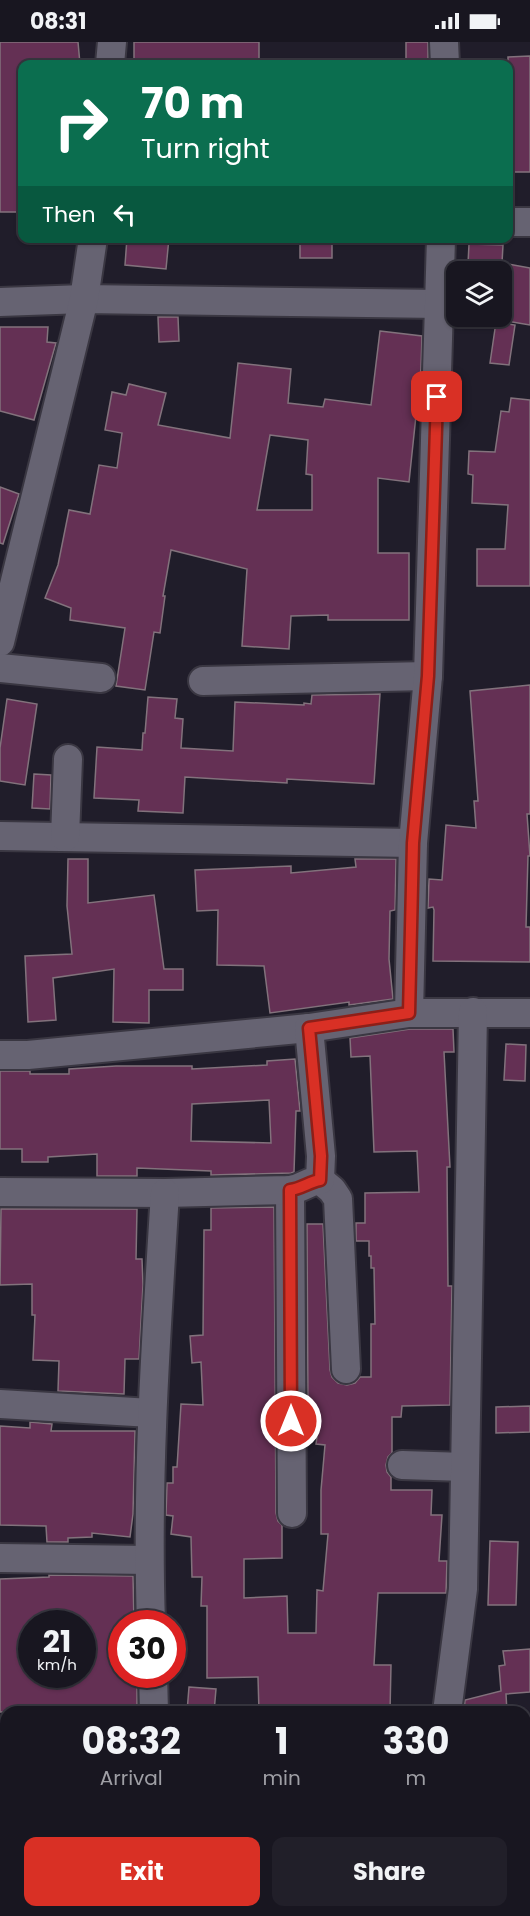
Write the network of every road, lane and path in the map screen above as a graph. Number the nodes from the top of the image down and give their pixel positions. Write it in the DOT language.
graph roads {
  1 [pos="112,42"];
  2 [pos="444,42"];
  3 [pos="110,60"];
  4 [pos="445,60"];
  5 [pos="513,222"];
  6 [pos="530,222"];
  7 [pos="92,243"];
  8 [pos="441,243"];
  9 [pos="84,299"];
  10 [pos="0,302"];
  11 [pos="440,304"];
  12 [pos="0,642"];
  13 [pos="0,668"];
  14 [pos="428,676"];
  15 [pos="101,678"];
  16 [pos="203,681"];
  17 [pos="68,759"];
  18 [pos="0,836"];
  19 [pos="65,837"];
  20 [pos="413,843"];
  21 [pos="473,1012"];
  22 [pos="409,1013"];
  23 [pos="530,1013"];
  24 [pos="309,1028"];
  25 [pos="0,1055"];
  26 [pos="320,1180"];
  27 [pos="290,1190"];
  28 [pos="0,1192"];
  29 [pos="165,1193"];
  30 [pos="346,1369"];
  31 [pos="0,1404"];
  32 [pos="151,1413"];
  33 [pos="402,1465"];
  34 [pos="465,1467"];
  35 [pos="292,1513"];
  36 [pos="0,1558"];
  37 [pos="149,1560"];
  38 [pos="151,1610"];
  39 [pos="153,1688"];
  40 [pos="154,1706"];
  41 [pos="448,1706"];
  1 -- 3 [label="street"];
  2 -- 4 [label="street"];
  5 -- 6 [label="street"];
  7 -- 9 [label="street"];
  8 -- 11 [label="street"];
  9 -- 10 [label="street"];
  9 -- 11 [label="street"];
  9 -- 12 [label="street"];
  11 -- 14 [label="street"];
  13 -- 15 [label="street"];
  14 -- 16 [label="street"];
  14 -- 20 [label="street"];
  17 -- 19 [label="street"];
  18 -- 19 [label="street"];
  19 -- 20 [label="street"];
  20 -- 22 [label="street"];
  21 -- 22 [label="street"];
  21 -- 23 [label="street"];
  21 -- 34 [label="street"];
  22 -- 24 [label="street"];
  24 -- 25 [label="street"];
  24 -- 26 [label="street"];
  26 -- 27 [label="street"];
  26 -- 30 [label="street"];
  27 -- 29 [label="street"];
  27 -- 35 [label="street"];
  28 -- 29 [label="street"];
  29 -- 32 [label="street"];
  31 -- 32 [label="street"];
  32 -- 37 [label="street"];
  33 -- 34 [label="street"];
  34 -- 41 [label="street"];
  36 -- 37 [label="street"];
  37 -- 38 [label="street"];
  39 -- 40 [label="street"];
}
